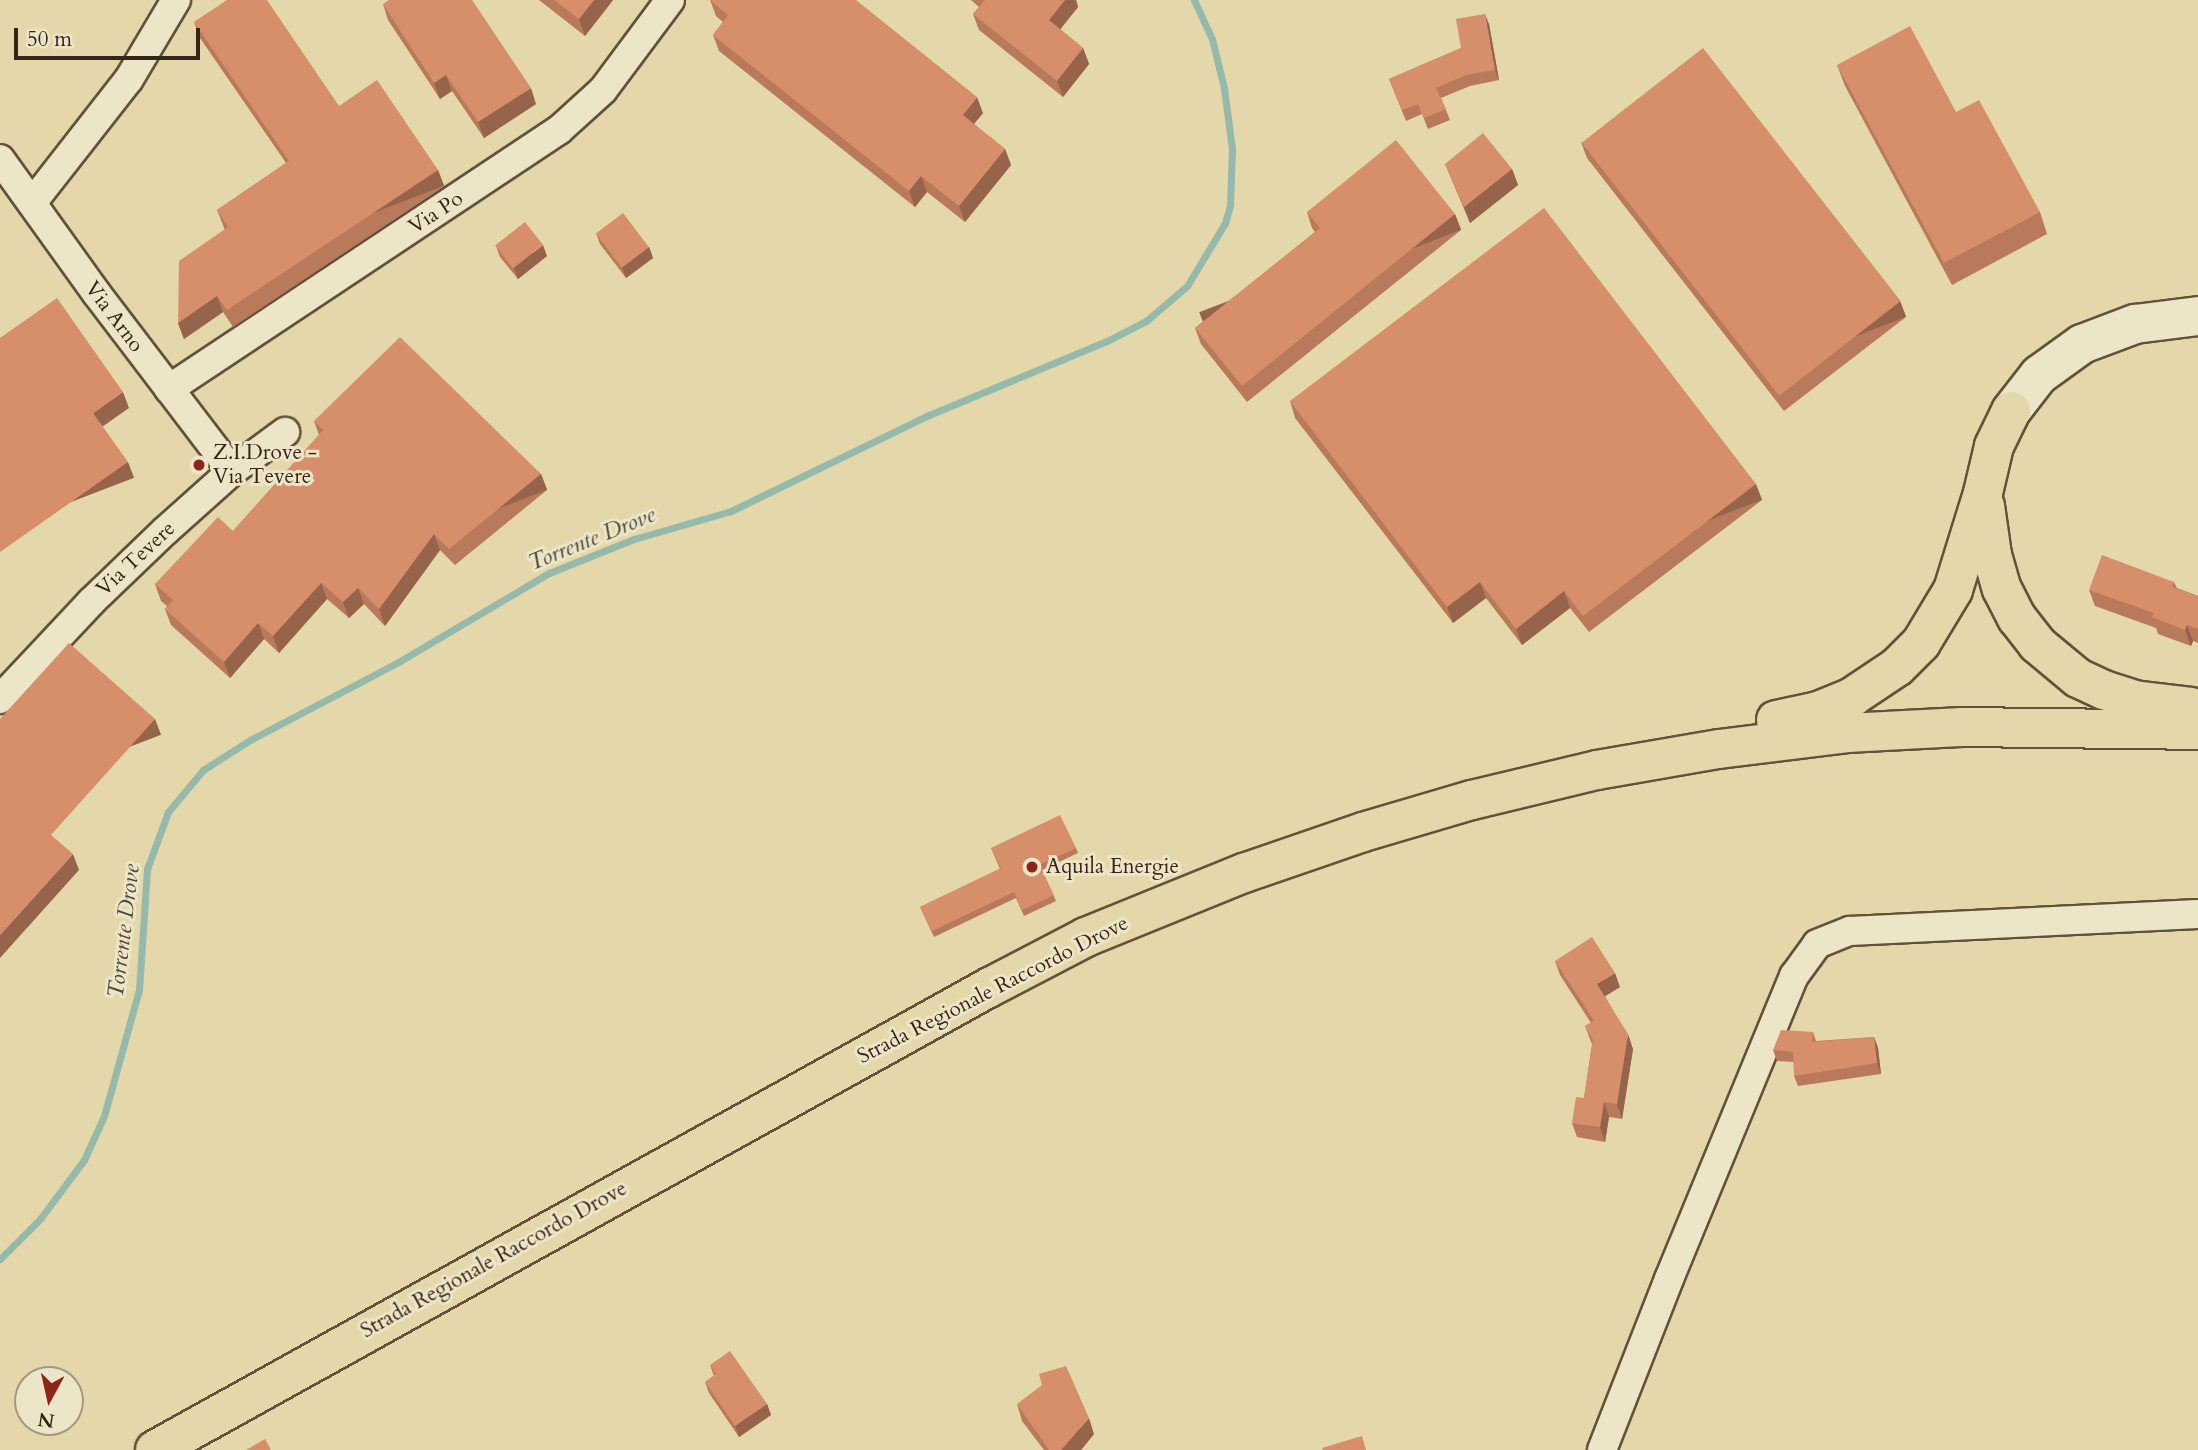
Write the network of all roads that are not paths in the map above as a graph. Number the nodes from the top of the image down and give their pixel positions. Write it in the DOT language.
graph roads {
  1 [pos="176,0"];
  2 [pos="670,0"];
  3 [pos="0,159"];
  4 [pos="32,203"];
  5 [pos="2198,316"];
  6 [pos="169,389"];
  7 [pos="2011,411"];
  8 [pos="285,432"];
  9 [pos="232,471"];
  10 [pos="1983,494"];
  11 [pos="0,699"];
  12 [pos="2198,708"];
  13 [pos="1935,728"];
  14 [pos="2198,730"];
  15 [pos="2198,750"];
  16 [pos="1526,786"];
  17 [pos="2198,914"];
  18 [pos="155,1450"];
  19 [pos="1602,1450"];
  1 -- 4 [label="street"];
  2 -- 6 [label="street, Via Po"];
  3 -- 4 [label="street, Via Arno"];
  4 -- 6 [label="street, Via Arno"];
  5 -- 7 [label="street"];
  6 -- 9 [label="street, Via Arno"];
  7 -- 10 [label="main road"];
  8 -- 9 [label="street, Via Tevere"];
  9 -- 11 [label="street, Via Tevere"];
  10 -- 12 [label="main road"];
  10 -- 16 [label="main road"];
  13 -- 14 [label="main road, Strada Regionale Raccordo Drove"];
  13 -- 15 [label="main road"];
  13 -- 16 [label="main road, Strada Regionale Raccordo Drove"];
  16 -- 18 [label="main road, Strada Regionale Raccordo Drove"];
  17 -- 19 [label="street"];
}
